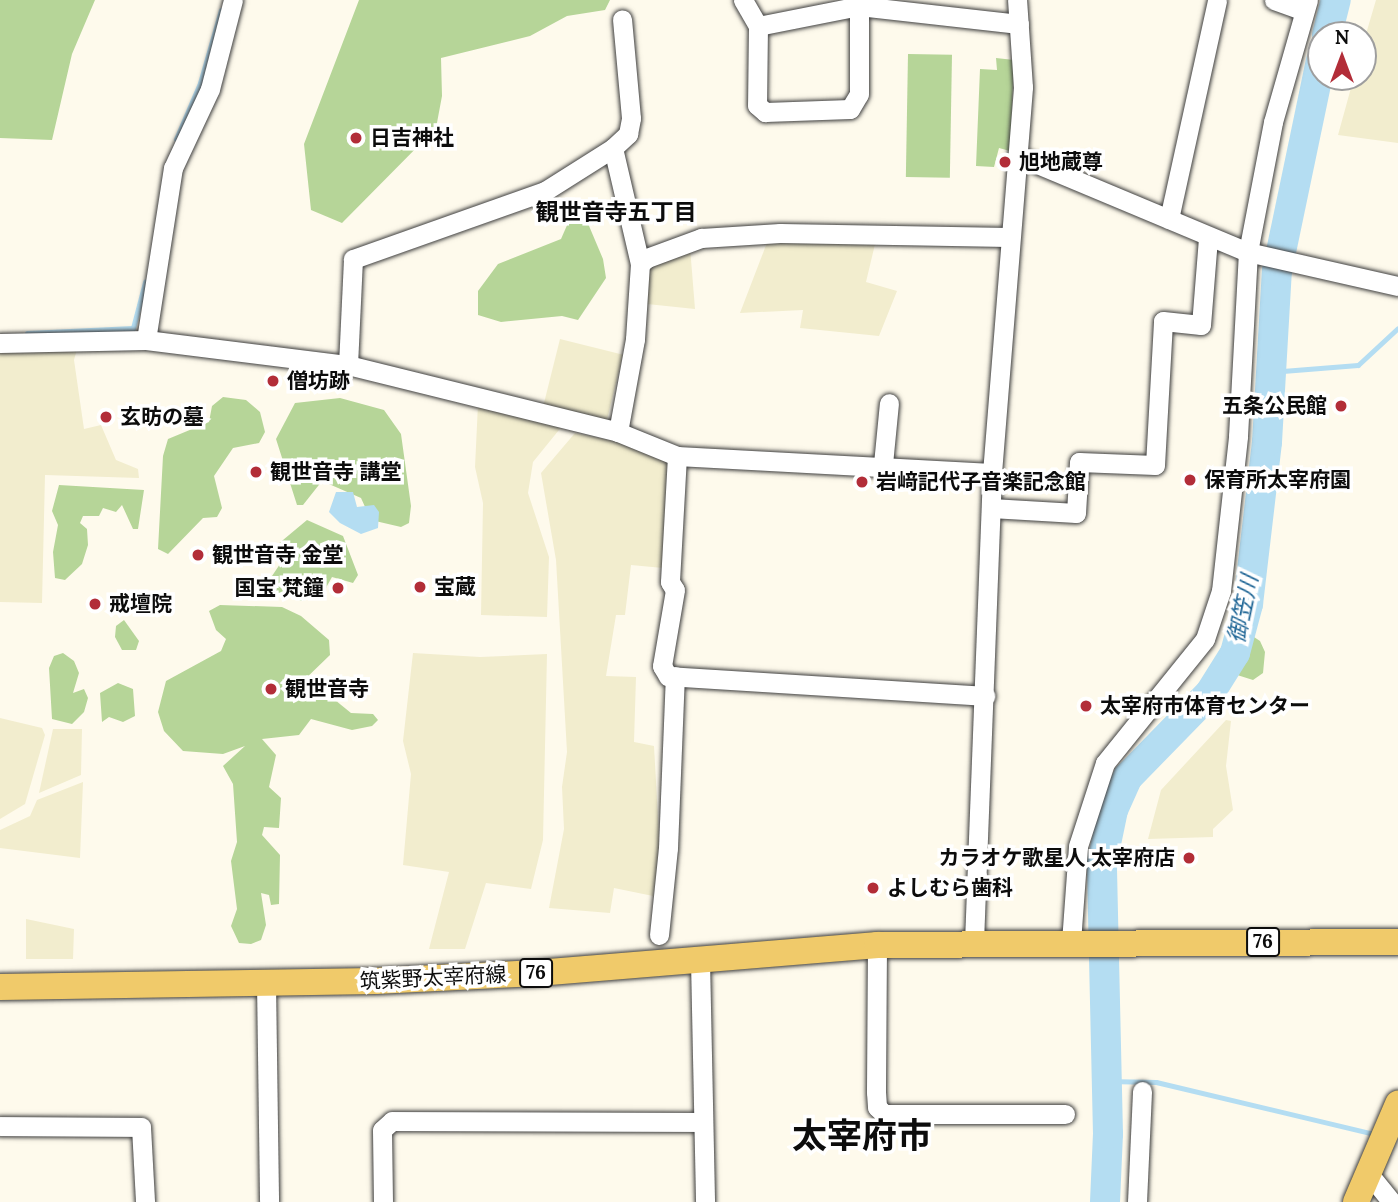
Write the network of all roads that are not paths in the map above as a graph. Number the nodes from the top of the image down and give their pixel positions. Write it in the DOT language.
graph roads {
  1 [pos="233,0"];
  2 [pos="743,0"];
  3 [pos="1017,0"];
  4 [pos="1217,0"];
  5 [pos="1274,0"];
  6 [pos="1306,5"];
  7 [pos="859,6"];
  8 [pos="894,6"];
  9 [pos="622,19"];
  10 [pos="1019,24"];
  11 [pos="758,26"];
  12 [pos="613,148"];
  13 [pos="1018,156"];
  14 [pos="1169,219"];
  15 [pos="1008,237"];
  16 [pos="1208,238"];
  17 [pos="1251,253"];
  18 [pos="640,264"];
  19 [pos="1398,286"];
  20 [pos="146,340"];
  21 [pos="0,342"];
  22 [pos="348,365"];
  23 [pos="889,403"];
  24 [pos="618,432"];
  25 [pos="677,456"];
  26 [pos="883,464"];
  27 [pos="992,473"];
  28 [pos="991,508"];
  29 [pos="676,676"];
  30 [pos="985,696"];
  31 [pos="659,935"];
  32 [pos="974,942"];
  33 [pos="1073,942"];
  34 [pos="1398,942"];
  35 [pos="877,945"];
  36 [pos="700,960"];
  37 [pos="266,982"];
  38 [pos="0,987"];
  39 [pos="1142,1091"];
  40 [pos="1065,1114"];
  41 [pos="702,1122"];
  42 [pos="1390,1125"];
  43 [pos="0,1126"];
  44 [pos="1369,1174"];
  45 [pos="145,1202"];
  46 [pos="268,1202"];
  47 [pos="383,1202"];
  48 [pos="705,1202"];
  49 [pos="1136,1202"];
  50 [pos="1343,1202"];
  51 [pos="1356,1202"];
  52 [pos="1392,1202"];
  1 -- 20 [label="street"];
  2 -- 11 [label="street"];
  3 -- 10 [label="street"];
  4 -- 14 [label="street"];
  5 -- 6 [label="street"];
  6 -- 17 [label="street"];
  7 -- 8 [label="street"];
  7 -- 11 [label="street"];
  7 -- 11 [label="street"];
  8 -- 10 [label="street"];
  9 -- 12 [label="street"];
  10 -- 13 [label="street"];
  12 -- 18 [label="street"];
  12 -- 22 [label="street"];
  13 -- 14 [label="street"];
  13 -- 15 [label="street"];
  14 -- 16 [label="street"];
  15 -- 18 [label="street"];
  15 -- 27 [label="street"];
  16 -- 17 [label="street"];
  16 -- 28 [label="street"];
  17 -- 19 [label="street"];
  17 -- 33 [label="street"];
  18 -- 24 [label="street"];
  20 -- 21 [label="street"];
  20 -- 22 [label="street"];
  22 -- 24 [label="street"];
  23 -- 26 [label="street"];
  24 -- 25 [label="street"];
  25 -- 26 [label="street"];
  25 -- 29 [label="street"];
  26 -- 27 [label="street"];
  27 -- 28 [label="street"];
  28 -- 30 [label="street"];
  29 -- 30 [label="street"];
  29 -- 31 [label="street"];
  30 -- 32 [label="street"];
  32 -- 33 [label="main road, 筑紫野太宰府線 / 76"];
  32 -- 35 [label="main road, 筑紫野太宰府線 / 76"];
  33 -- 34 [label="main road, 76"];
  35 -- 36 [label="main road, 筑紫野太宰府線 / 76"];
  35 -- 40 [label="street"];
  36 -- 37 [label="main road, 筑紫野太宰府線 / 76"];
  36 -- 41 [label="street"];
  37 -- 38 [label="main road, 筑紫野太宰府線 / 76"];
  37 -- 46 [label="street"];
  39 -- 49 [label="street"];
  41 -- 47 [label="street"];
  41 -- 48 [label="street"];
  42 -- 44 [label="main road"];
  43 -- 45 [label="street"];
  44 -- 50 [label="street"];
  44 -- 51 [label="main road"];
  44 -- 52 [label="street"];
}
